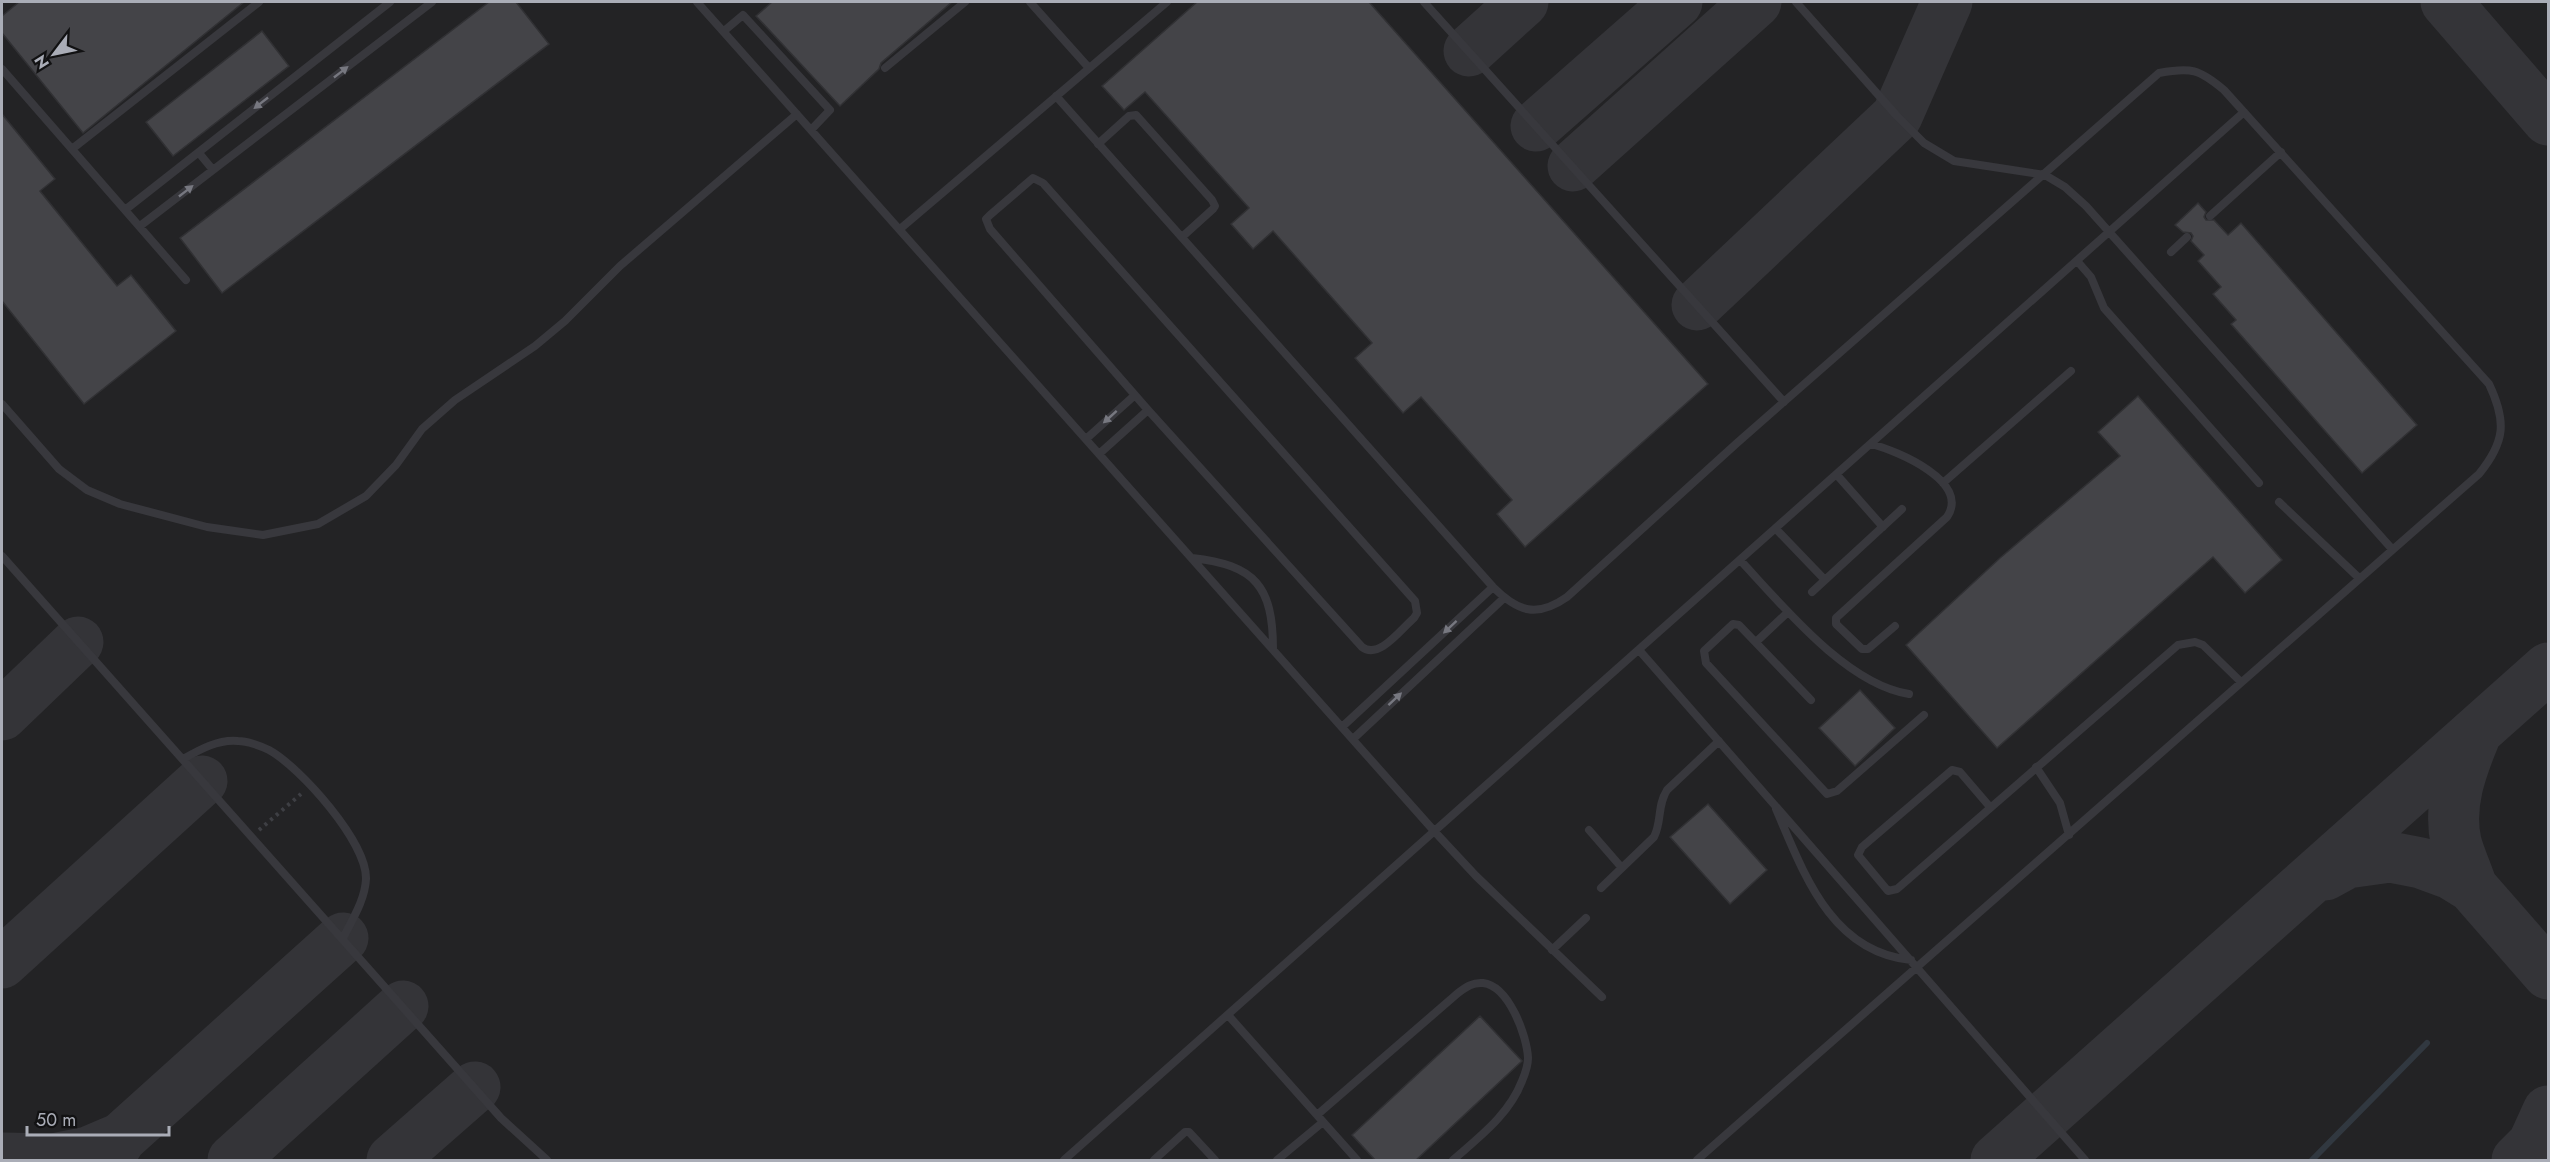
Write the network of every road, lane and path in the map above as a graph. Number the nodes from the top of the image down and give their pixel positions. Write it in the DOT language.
graph roads {
  1 [pos="259,2"];
  2 [pos="390,2"];
  3 [pos="432,2"];
  4 [pos="697,2"];
  5 [pos="965,2"];
  6 [pos="1030,2"];
  7 [pos="1167,2"];
  8 [pos="1424,2"];
  9 [pos="1796,2"];
  10 [pos="723,31"];
  11 [pos="885,68"];
  12 [pos="1089,68"];
  13 [pos="2,69"];
  14 [pos="1056,96"];
  15 [pos="2244,112"];
  16 [pos="797,114"];
  17 [pos="811,130"];
  18 [pos="1098,144"];
  19 [pos="72,149"];
  20 [pos="2281,152"];
  21 [pos="199,153"];
  22 [pos="213,170"];
  23 [pos="2045,175"];
  24 [pos="125,210"];
  25 [pos="2210,216"];
  26 [pos="140,226"];
  27 [pos="900,229"];
  28 [pos="2110,233"];
  29 [pos="1182,237"];
  30 [pos="2187,237"];
  31 [pos="2170,252"];
  32 [pos="2078,262"];
  33 [pos="186,280"];
  34 [pos="2071,371"];
  35 [pos="1135,395"];
  36 [pos="1784,402"];
  37 [pos="2,404"];
  38 [pos="1148,410"];
  39 [pos="1086,439"];
  40 [pos="1871,444"];
  41 [pos="1099,454"];
  42 [pos="1837,475"];
  43 [pos="1943,483"];
  44 [pos="2259,483"];
  45 [pos="2279,502"];
  46 [pos="1902,509"];
  47 [pos="1883,527"];
  48 [pos="1776,529"];
  49 [pos="2392,549"];
  50 [pos="2,556"];
  51 [pos="1192,558"];
  52 [pos="1740,560"];
  53 [pos="2359,578"];
  54 [pos="1825,580"];
  55 [pos="1493,587"];
  56 [pos="1812,592"];
  57 [pos="1504,598"];
  58 [pos="1788,612"];
  59 [pos="1895,626"];
  60 [pos="1756,642"];
  61 [pos="1273,649"];
  62 [pos="1639,650"];
  63 [pos="2241,682"];
  64 [pos="1909,694"];
  65 [pos="1811,700"];
  66 [pos="1924,715"];
  67 [pos="1342,727"];
  68 [pos="1353,738"];
  69 [pos="1719,741"];
  70 [pos="183,759"];
  71 [pos="2036,767"];
  72 [pos="310,786"];
  73 [pos="1773,802"];
  74 [pos="1990,807"];
  75 [pos="1589,830"];
  76 [pos="1435,832"];
  77 [pos="2069,835"];
  78 [pos="252,837"];
  79 [pos="1622,868"];
  80 [pos="1601,888"];
  81 [pos="1586,918"];
  82 [pos="343,938"];
  83 [pos="1552,950"];
  84 [pos="1911,960"];
  85 [pos="1918,968"];
  86 [pos="1602,997"];
  87 [pos="1228,1015"];
  88 [pos="1317,1115"];
  89 [pos="1323,1122"];
  90 [pos="547,1161"];
  91 [pos="1064,1161"];
  92 [pos="1154,1161"];
  93 [pos="1215,1161"];
  94 [pos="1277,1161"];
  95 [pos="1357,1161"];
  96 [pos="1453,1161"];
  97 [pos="1697,1161"];
  98 [pos="2085,1161"];
  1 -- 19 [label="lane"];
  2 -- 21 [label="lane, one-way"];
  22 -- 3 [label="lane, one-way"];
  4 -- 10 [label="lane"];
  5 -- 11 [label="lane"];
  6 -- 12 [label="lane"];
  7 -- 12 [label="lane"];
  8 -- 36 [label="lane"];
  9 -- 23 [label="lane"];
  10 -- 16 [label="lane"];
  10 -- 17 [label="lane"];
  12 -- 14 [label="lane"];
  13 -- 19 [label="lane"];
  14 -- 18 [label="lane"];
  14 -- 27 [label="lane"];
  15 -- 20 [label="lane"];
  15 -- 23 [label="lane"];
  15 -- 28 [label="lane"];
  16 -- 17 [label="lane"];
  16 -- 37 [label="lane"];
  17 -- 27 [label="lane"];
  18 -- 29 [label="lane"];
  18 -- 29 [label="lane"];
  19 -- 24 [label="lane"];
  20 -- 25 [label="lane"];
  20 -- 49 [label="lane"];
  21 -- 22 [label="lane"];
  21 -- 24 [label="lane"];
  26 -- 22 [label="lane, one-way"];
  23 -- 28 [label="lane"];
  23 -- 36 [label="lane"];
  24 -- 26 [label="lane"];
  26 -- 33 [label="lane"];
  27 -- 39 [label="lane"];
  28 -- 32 [label="lane"];
  28 -- 49 [label="lane"];
  29 -- 55 [label="lane"];
  30 -- 31 [label="lane"];
  32 -- 40 [label="lane"];
  32 -- 44 [label="lane"];
  34 -- 43 [label="lane"];
  35 -- 38 [label="lane"];
  35 -- 38 [label="lane"];
  35 -- 39 [label="lane, one-way"];
  36 -- 57 [label="lane"];
  38 -- 41 [label="lane"];
  39 -- 41 [label="lane"];
  40 -- 42 [label="lane"];
  40 -- 43 [label="lane"];
  41 -- 51 [label="lane"];
  42 -- 47 [label="lane"];
  42 -- 48 [label="lane"];
  43 -- 59 [label="lane"];
  45 -- 53 [label="lane"];
  46 -- 47 [label="lane"];
  47 -- 54 [label="lane"];
  48 -- 52 [label="lane"];
  48 -- 54 [label="lane"];
  49 -- 53 [label="lane"];
  50 -- 70 [label="lane"];
  51 -- 61 [label="lane"];
  51 -- 61 [label="lane"];
  52 -- 58 [label="lane"];
  52 -- 62 [label="lane"];
  53 -- 63 [label="lane"];
  54 -- 56 [label="lane"];
  55 -- 57 [label="lane"];
  55 -- 67 [label="lane, one-way"];
  68 -- 57 [label="lane, one-way"];
  58 -- 60 [label="lane"];
  58 -- 64 [label="lane"];
  60 -- 65 [label="lane"];
  60 -- 66 [label="lane"];
  61 -- 67 [label="lane"];
  62 -- 69 [label="lane"];
  62 -- 76 [label="lane"];
  63 -- 71 [label="lane"];
  63 -- 77 [label="lane"];
  67 -- 68 [label="lane"];
  68 -- 76 [label="lane"];
  69 -- 73 [label="lane"];
  69 -- 79 [label="lane"];
  70 -- 72 [label="lane"];
  70 -- 78 [label="lane"];
  71 -- 74 [label="lane"];
  71 -- 77 [label="lane"];
  72 -- 78 [label="path"];
  72 -- 82 [label="lane"];
  73 -- 84 [label="lane"];
  73 -- 84 [label="lane"];
  74 -- 74 [label="lane"];
  75 -- 79 [label="lane"];
  76 -- 83 [label="lane"];
  76 -- 87 [label="lane"];
  77 -- 85 [label="lane"];
  78 -- 82 [label="lane"];
  79 -- 80 [label="lane"];
  81 -- 83 [label="lane"];
  82 -- 90 [label="lane"];
  83 -- 86 [label="lane"];
  84 -- 85 [label="lane"];
  85 -- 97 [label="lane"];
  85 -- 98 [label="lane"];
  87 -- 88 [label="lane"];
  87 -- 91 [label="lane"];
  88 -- 89 [label="lane"];
  88 -- 96 [label="lane"];
  89 -- 94 [label="lane"];
  89 -- 95 [label="lane"];
  92 -- 93 [label="lane"];
}
